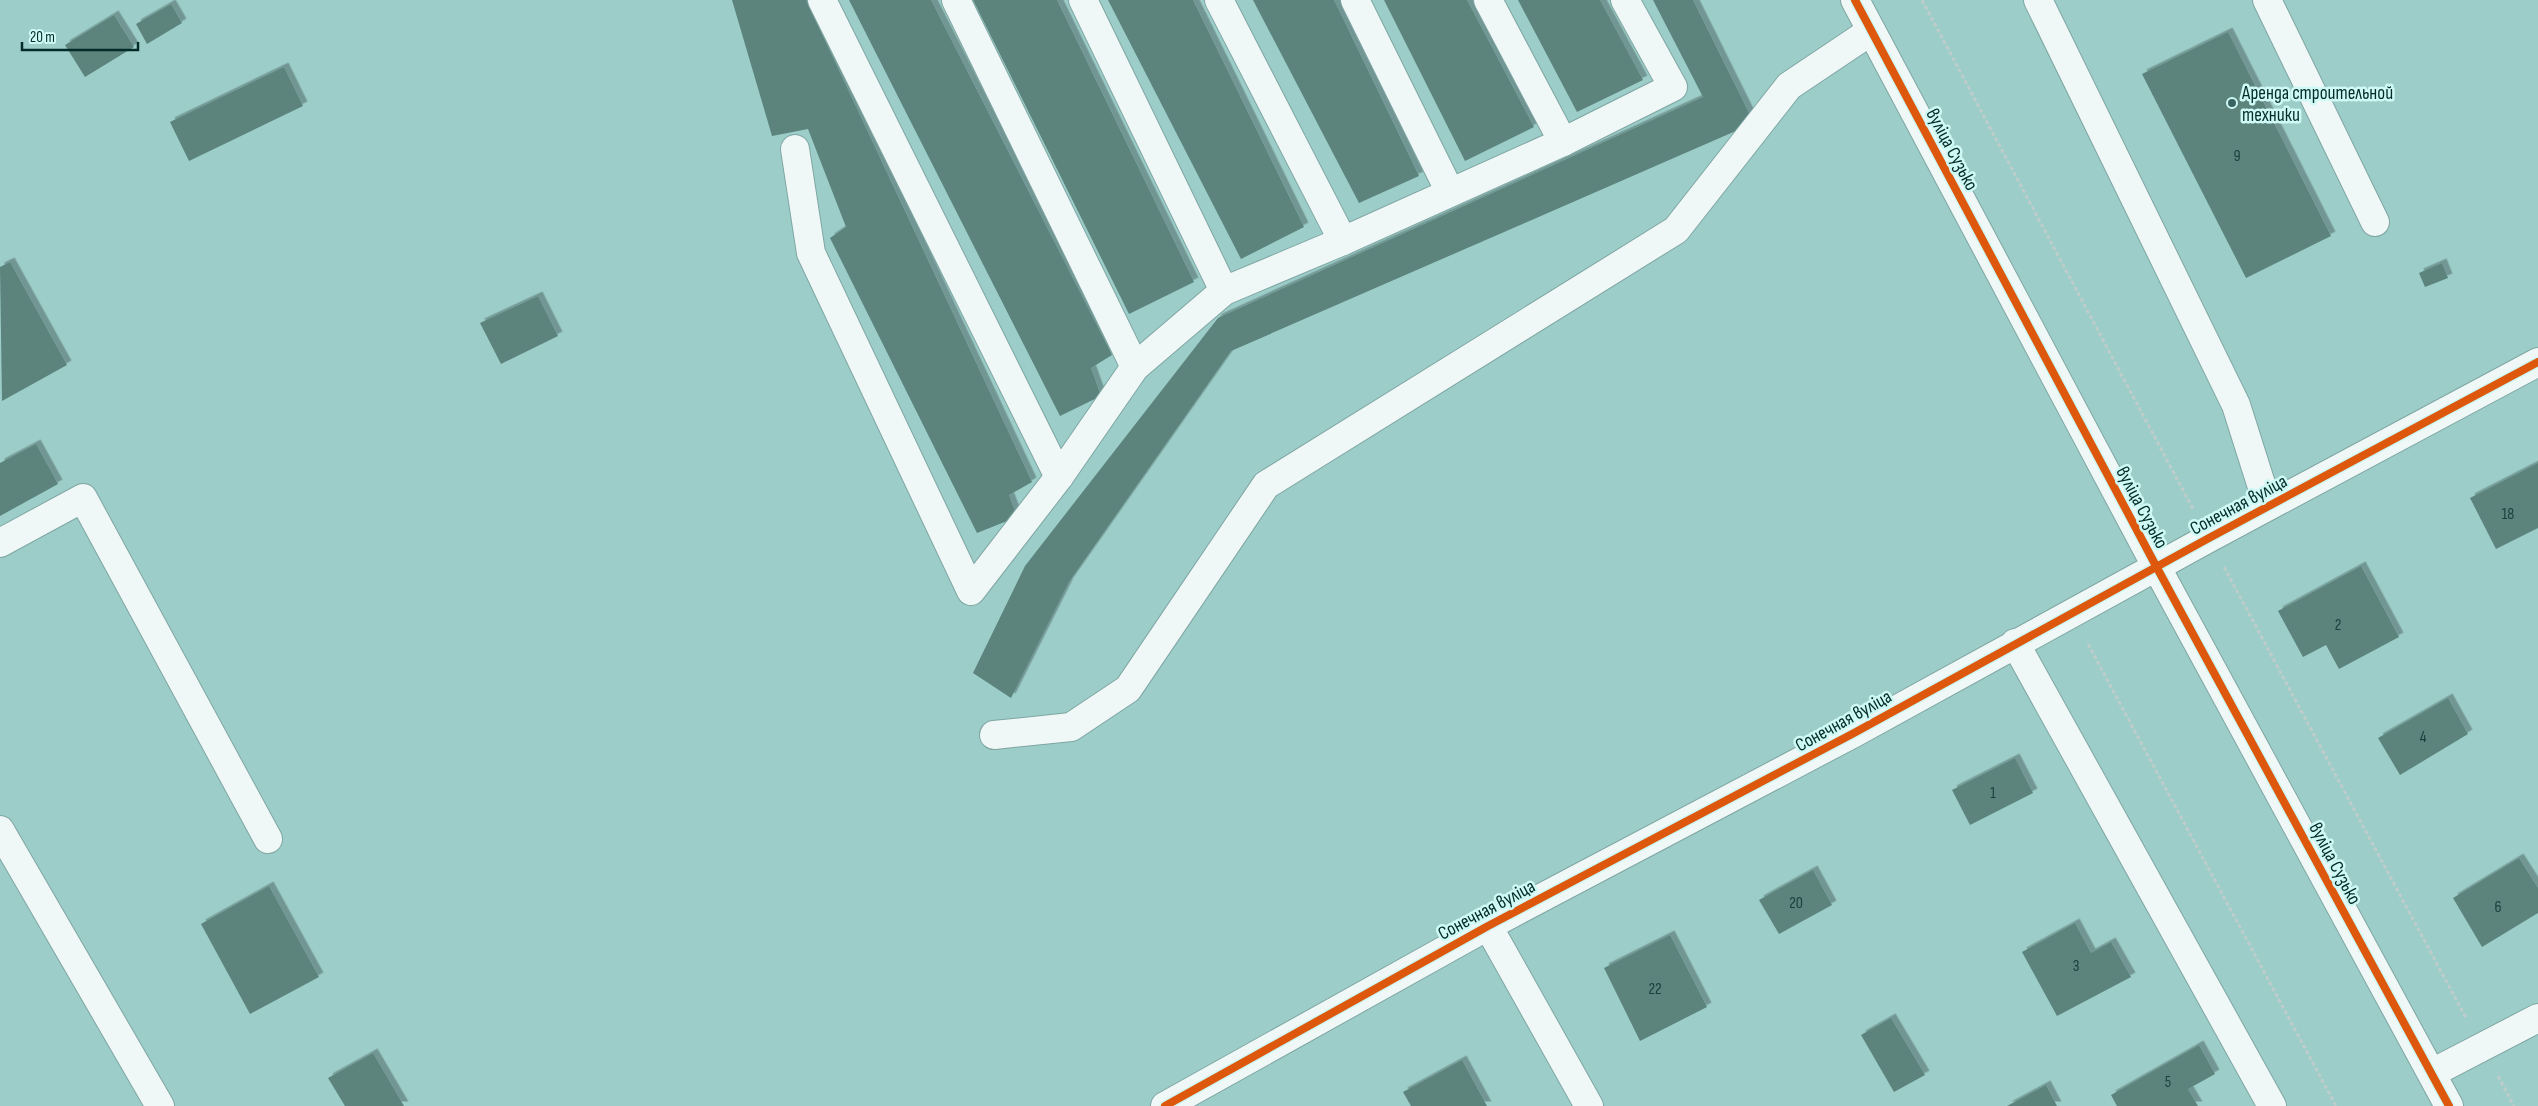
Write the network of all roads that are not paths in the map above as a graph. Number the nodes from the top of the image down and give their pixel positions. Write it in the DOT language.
graph roads {
  1 [pos="822,0"];
  2 [pos="956,0"];
  3 [pos="1083,0"];
  4 [pos="1219,0"];
  5 [pos="1355,0"];
  6 [pos="1488,0"];
  7 [pos="1625,0"];
  8 [pos="1855,0"];
  9 [pos="2038,0"];
  10 [pos="2267,0"];
  11 [pos="1871,30"];
  12 [pos="1563,142"];
  13 [pos="795,149"];
  14 [pos="1450,192"];
  15 [pos="2375,222"];
  16 [pos="1342,241"];
  17 [pos="1224,291"];
  18 [pos="2538,362"];
  19 [pos="1135,367"];
  20 [pos="1059,477"];
  21 [pos="2268,506"];
  22 [pos="0,542"];
  23 [pos="2156,566"];
  24 [pos="2015,643"];
  25 [pos="994,735"];
  26 [pos="0,830"];
  27 [pos="268,839"];
  28 [pos="1488,926"];
  29 [pos="2538,1018"];
  30 [pos="2432,1073"];
  31 [pos="158,1105"];
  32 [pos="1165,1106"];
  33 [pos="1590,1106"];
  34 [pos="2272,1106"];
  35 [pos="2449,1106"];
  1 -- 20 [label="street"];
  2 -- 19 [label="street"];
  3 -- 17 [label="street"];
  4 -- 16 [label="street"];
  5 -- 14 [label="street"];
  6 -- 12 [label="street"];
  7 -- 12 [label="street"];
  8 -- 11 [label="street, вуліца Сузько"];
  9 -- 21 [label="street"];
  10 -- 15 [label="street"];
  11 -- 23 [label="street, вуліца Сузько"];
  11 -- 25 [label="street"];
  12 -- 14 [label="street"];
  13 -- 20 [label="street"];
  14 -- 16 [label="street"];
  16 -- 17 [label="street"];
  17 -- 19 [label="street"];
  18 -- 21 [label="street, Сонечная вуліца"];
  19 -- 20 [label="street"];
  21 -- 23 [label="street, Сонечная вуліца"];
  22 -- 27 [label="street"];
  23 -- 24 [label="street, Сонечная вуліца"];
  23 -- 30 [label="street, вуліца Сузько"];
  24 -- 28 [label="street, Сонечная вуліца"];
  24 -- 34 [label="street"];
  26 -- 31 [label="street"];
  28 -- 32 [label="street, Сонечная вуліца"];
  28 -- 33 [label="street"];
  29 -- 30 [label="street"];
  30 -- 35 [label="street, вуліца Сузько"];
}
